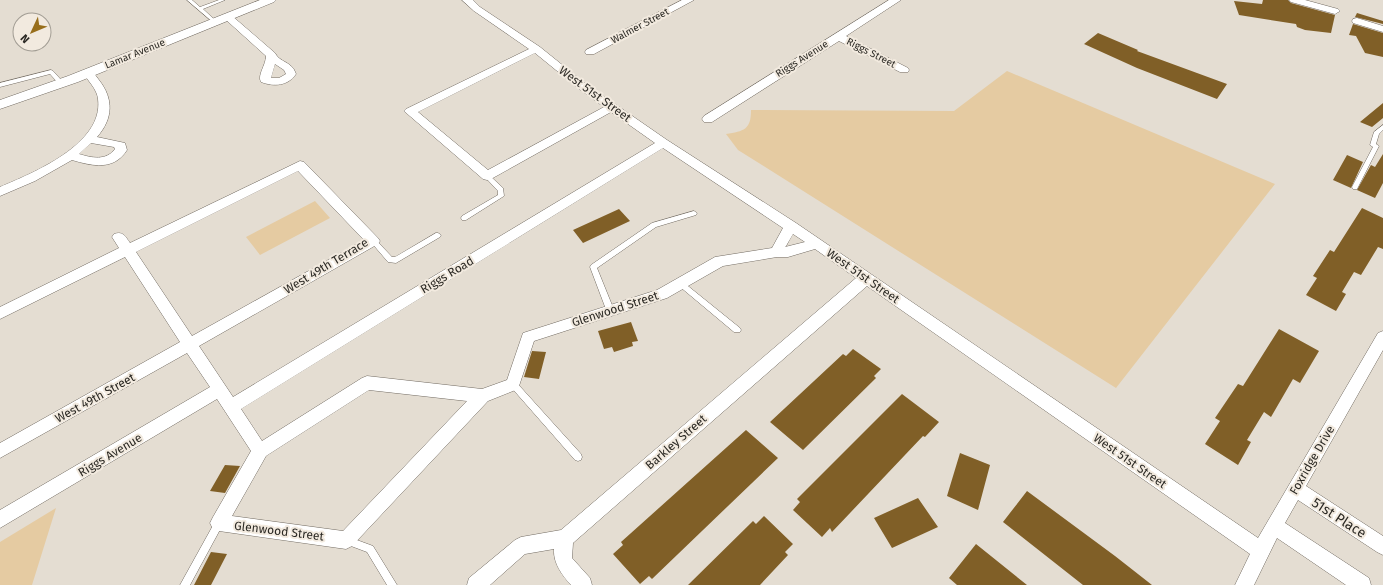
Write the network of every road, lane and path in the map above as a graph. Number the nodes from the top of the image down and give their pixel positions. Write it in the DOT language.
graph roads {
  1 [pos="189,0"];
  2 [pos="222,0"];
  3 [pos="270,0"];
  4 [pos="467,0"];
  5 [pos="689,0"];
  6 [pos="896,0"];
  7 [pos="1294,0"];
  8 [pos="199,9"];
  9 [pos="1335,11"];
  10 [pos="228,17"];
  11 [pos="1357,21"];
  12 [pos="214,22"];
  13 [pos="1383,29"];
  14 [pos="838,36"];
  15 [pos="536,49"];
  16 [pos="590,52"];
  17 [pos="272,58"];
  18 [pos="904,70"];
  19 [pos="88,73"];
  20 [pos="61,83"];
  21 [pos="0,85"];
  22 [pos="0,105"];
  23 [pos="612,107"];
  24 [pos="708,119"];
  25 [pos="1383,127"];
  26 [pos="89,139"];
  27 [pos="663,143"];
  28 [pos="71,156"];
  29 [pos="486,176"];
  30 [pos="1355,187"];
  31 [pos="0,192"];
  32 [pos="694,213"];
  33 [pos="464,218"];
  34 [pos="791,226"];
  35 [pos="438,235"];
  36 [pos="119,237"];
  37 [pos="373,241"];
  38 [pos="817,244"];
  39 [pos="128,250"];
  40 [pos="777,252"];
  41 [pos="866,278"];
  42 [pos="681,284"];
  43 [pos="610,310"];
  44 [pos="0,313"];
  45 [pos="737,330"];
  46 [pos="1383,337"];
  47 [pos="190,344"];
  48 [pos="513,384"];
  49 [pos="220,389"];
  50 [pos="482,396"];
  51 [pos="231,407"];
  52 [pos="0,451"];
  53 [pos="260,451"];
  54 [pos="578,457"];
  55 [pos="1296,489"];
  56 [pos="0,520"];
  57 [pos="219,523"];
  58 [pos="1274,526"];
  59 [pos="565,538"];
  60 [pos="346,540"];
  61 [pos="1381,541"];
  62 [pos="1261,551"];
  63 [pos="185,585"];
  64 [pos="392,585"];
  65 [pos="476,585"];
  66 [pos="583,585"];
  67 [pos="1244,585"];
  68 [pos="1362,585"];
  1 -- 8 [label="lane"];
  2 -- 8 [label="lane"];
  3 -- 10 [label="street, Lamar Avenue"];
  4 -- 15 [label="street, West 51st Street"];
  5 -- 16 [label="street, Walmer Street"];
  6 -- 14 [label="street, Riggs Avenue"];
  7 -- 9 [label="street"];
  8 -- 12 [label="lane"];
  10 -- 12 [label="street, Lamar Avenue"];
  10 -- 17 [label="street"];
  11 -- 13 [label="street"];
  12 -- 19 [label="street, Lamar Avenue"];
  14 -- 18 [label="street, Riggs Street"];
  14 -- 24 [label="street, Riggs Avenue"];
  15 -- 23 [label="street, West 51st Street"];
  15 -- 29 [label="street"];
  19 -- 20 [label="street, Lamar Avenue"];
  19 -- 26 [label="street"];
  20 -- 21 [label="lane"];
  20 -- 22 [label="street, Lamar Avenue"];
  23 -- 27 [label="street, West 51st Street"];
  23 -- 29 [label="street"];
  25 -- 30 [label="lane"];
  26 -- 28 [label="street"];
  26 -- 28 [label="street"];
  27 -- 34 [label="street, West 51st Street"];
  27 -- 51 [label="street, Riggs Road"];
  28 -- 31 [label="street"];
  29 -- 33 [label="lane"];
  32 -- 43 [label="lane"];
  34 -- 38 [label="street, West 51st Street"];
  34 -- 40 [label="street"];
  35 -- 37 [label="lane"];
  36 -- 39 [label="street"];
  37 -- 39 [label="street, West 49th Terrace"];
  37 -- 47 [label="street, West 49th Terrace"];
  38 -- 40 [label="street, Glenwood Street"];
  38 -- 41 [label="street, West 51st Street"];
  39 -- 44 [label="street"];
  39 -- 47 [label="street"];
  40 -- 42 [label="street, Glenwood Street"];
  41 -- 59 [label="street, Barkley Street"];
  41 -- 62 [label="street, West 51st Street"];
  42 -- 43 [label="street, Glenwood Street"];
  42 -- 45 [label="lane"];
  43 -- 48 [label="street, Glenwood Street"];
  46 -- 55 [label="street, Foxridge Drive"];
  47 -- 49 [label="street"];
  47 -- 52 [label="street, West 49th Street"];
  48 -- 50 [label="street, Glenwood Street"];
  48 -- 54 [label="lane"];
  49 -- 51 [label="street"];
  49 -- 56 [label="street, Riggs Avenue"];
  50 -- 53 [label="street, Glenwood Street"];
  50 -- 60 [label="street, Glenwood Street"];
  51 -- 53 [label="street"];
  53 -- 57 [label="street, Glenwood Street"];
  55 -- 58 [label="street, Foxridge Drive"];
  55 -- 61 [label="street, 51st Place"];
  57 -- 60 [label="street, Glenwood Street"];
  57 -- 63 [label="lane"];
  58 -- 62 [label="street, Foxridge Drive"];
  58 -- 68 [label="street"];
  59 -- 65 [label="street"];
  59 -- 66 [label="street"];
  60 -- 64 [label="lane"];
  62 -- 67 [label="street, Foxridge Drive"];
}
